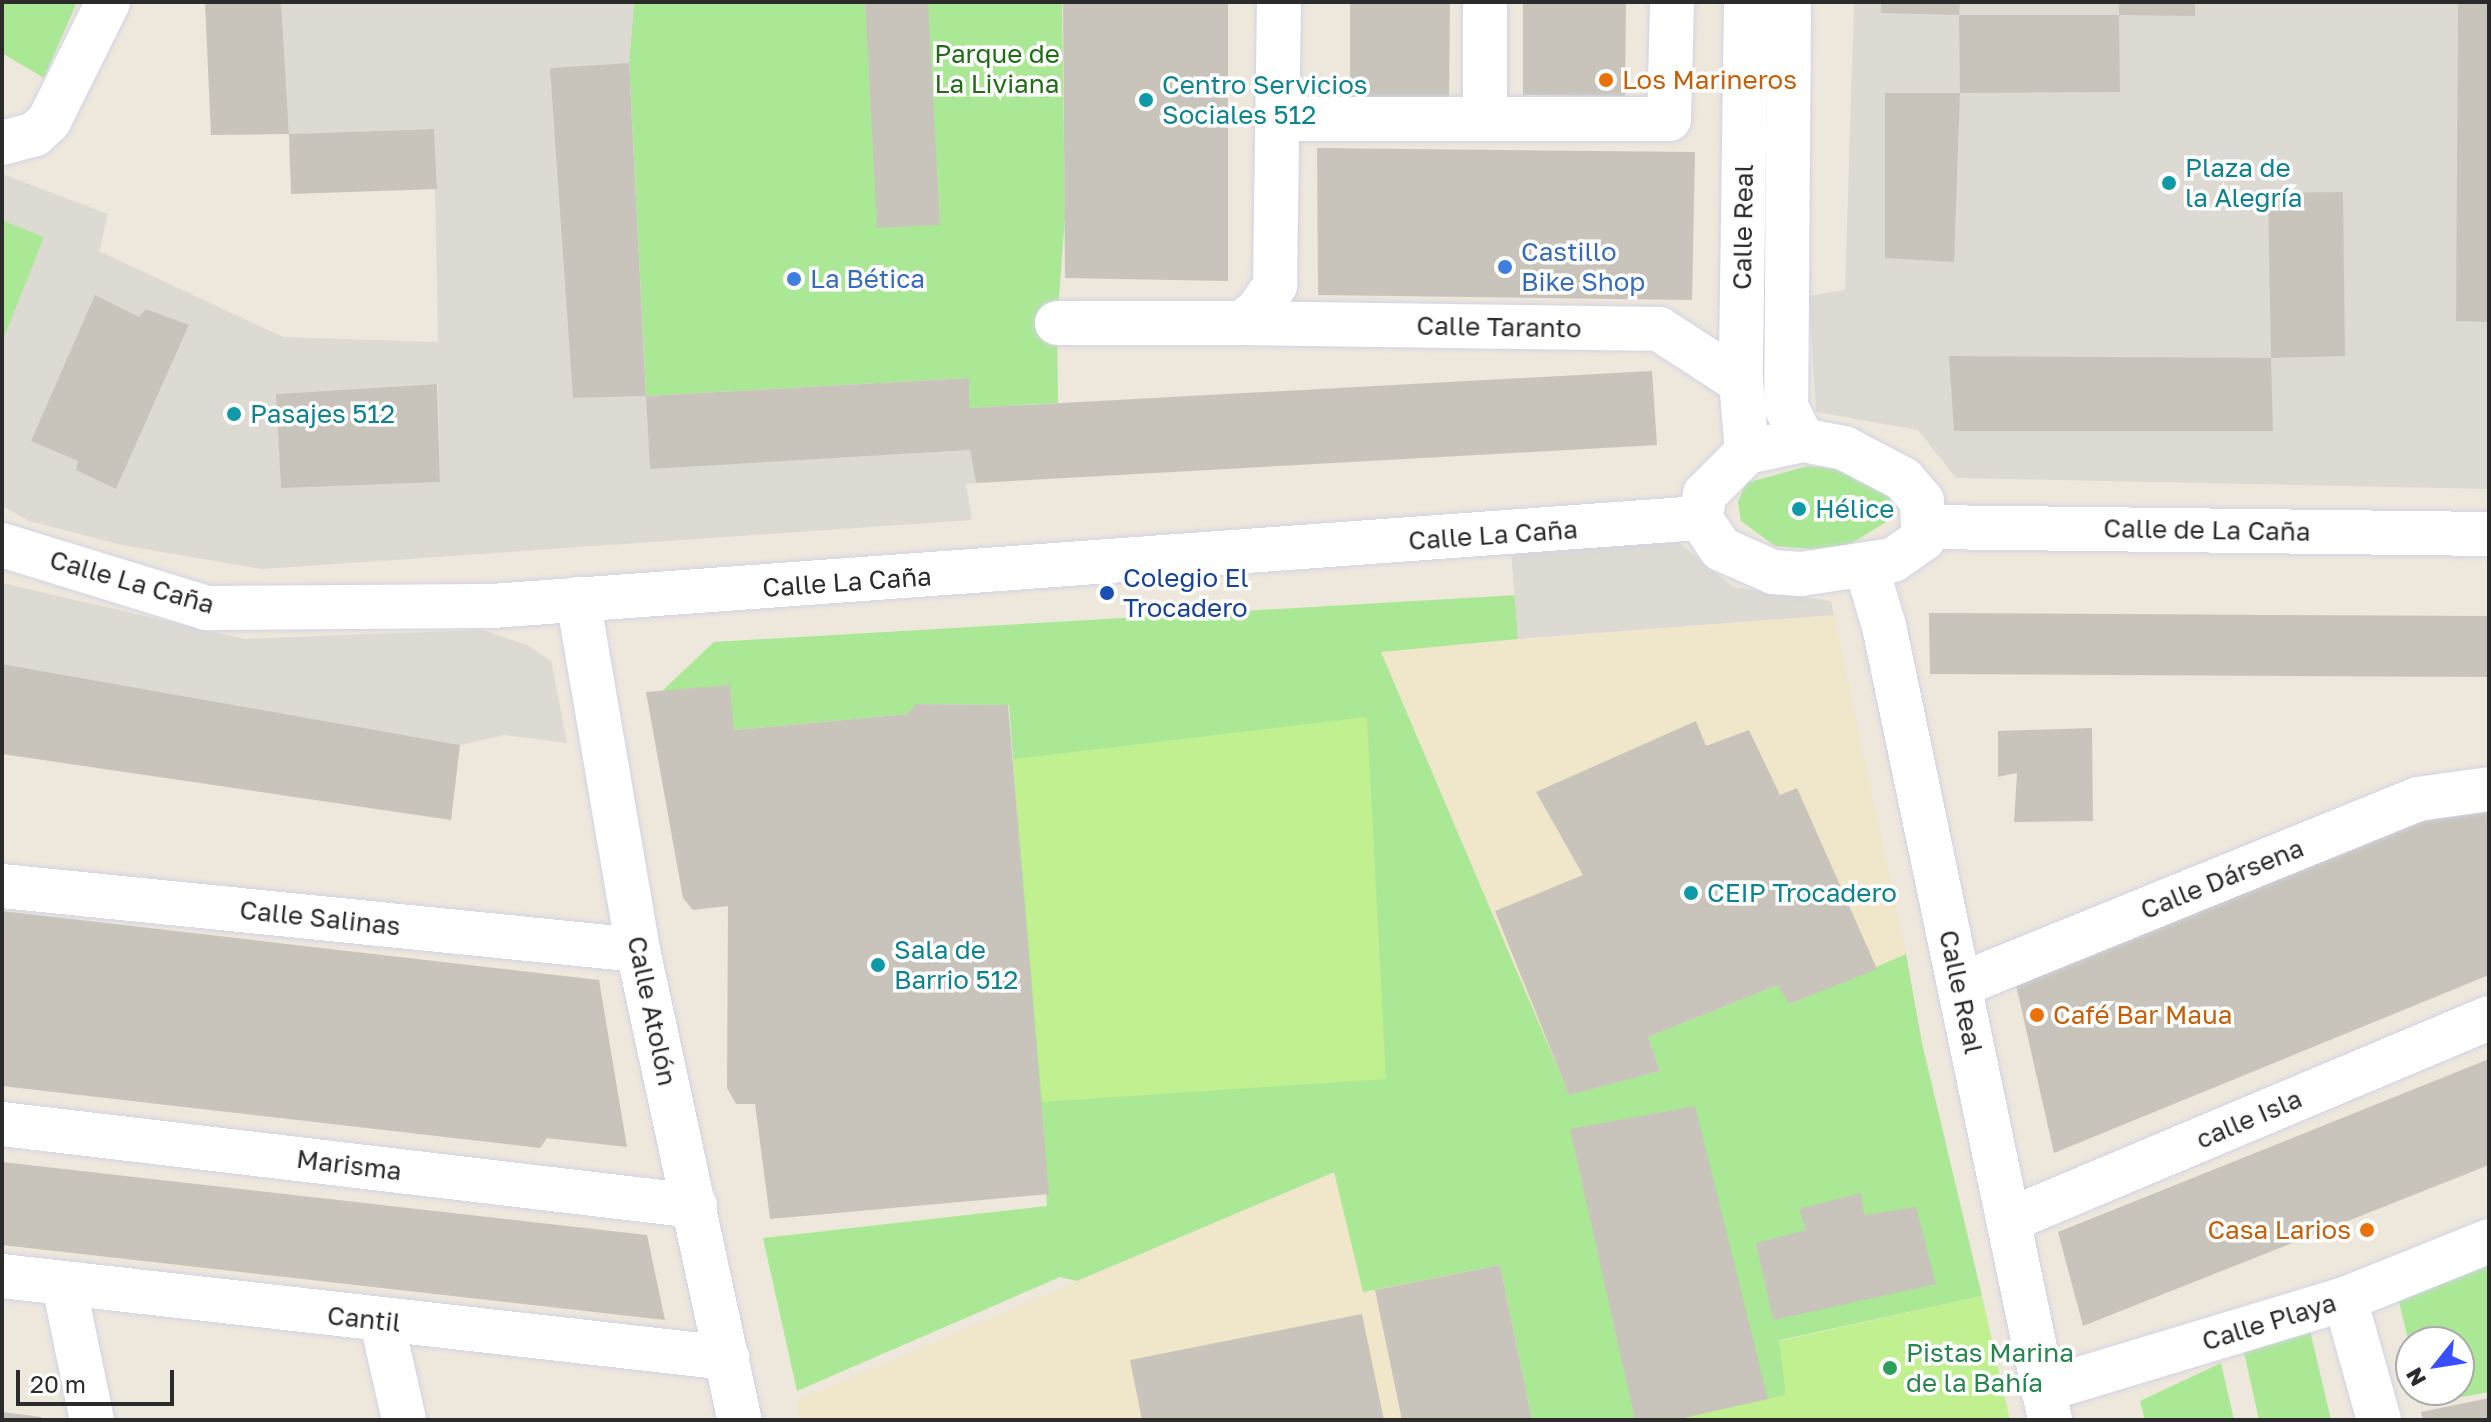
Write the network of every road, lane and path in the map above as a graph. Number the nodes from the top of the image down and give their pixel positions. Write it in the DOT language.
graph roads {
  1 [pos="108,2"];
  2 [pos="1279,2"];
  3 [pos="1485,2"];
  4 [pos="1672,2"];
  5 [pos="1746,2"];
  6 [pos="1789,2"];
  7 [pos="1485,117"];
  8 [pos="1278,119"];
  9 [pos="5,138"];
  10 [pos="1057,323"];
  11 [pos="1242,323"];
  12 [pos="1741,382"];
  13 [pos="1803,440"];
  14 [pos="1747,452"];
  15 [pos="1700,518"];
  16 [pos="1926,527"];
  17 [pos="2489,534"];
  18 [pos="2,545"];
  19 [pos="1866,566"];
  20 [pos="578,599"];
  21 [pos="2489,789"];
  22 [pos="2,886"];
  23 [pos="638,950"];
  24 [pos="1960,985"];
  25 [pos="2489,1018"];
  26 [pos="2,1124"];
  27 [pos="695,1206"];
  28 [pos="2009,1220"];
  29 [pos="2489,1241"];
  30 [pos="2,1276"];
  31 [pos="64,1285"];
  32 [pos="2345,1299"];
  33 [pos="382,1322"];
  34 [pos="727,1358"];
  35 [pos="2046,1405"];
  36 [pos="92,1420"];
  37 [pos="404,1420"];
  38 [pos="740,1420"];
  39 [pos="2379,1420"];
  1 -- 9 [label="street"];
  2 -- 8 [label="street"];
  3 -- 7 [label="street"];
  4 -- 7 [label="street"];
  5 -- 12 [label="street, Calle Real"];
  6 -- 13 [label="street, Calle Real"];
  7 -- 8 [label="street"];
  8 -- 11 [label="street"];
  10 -- 11 [label="street, Calle Taranto"];
  11 -- 12 [label="street, Calle Taranto"];
  12 -- 14 [label="street, Calle Real"];
  13 -- 14 [label="street"];
  13 -- 16 [label="street"];
  14 -- 15 [label="street"];
  15 -- 19 [label="street"];
  15 -- 20 [label="street, Calle La Caña"];
  16 -- 17 [label="street, Calle de La Caña"];
  16 -- 19 [label="street"];
  18 -- 20 [label="street, Calle La Caña"];
  19 -- 24 [label="street, Calle Real"];
  20 -- 23 [label="street, Calle Atolón"];
  21 -- 24 [label="street, Calle Dársena"];
  22 -- 23 [label="street, Calle Salinas"];
  23 -- 27 [label="street, Calle Atolón"];
  24 -- 28 [label="street, Calle Real"];
  25 -- 28 [label="street, calle Isla"];
  26 -- 27 [label="street, Marisma"];
  27 -- 34 [label="street, Calle Atolón"];
  28 -- 35 [label="street, Calle Real"];
  29 -- 32 [label="street, Calle Playa"];
  30 -- 31 [label="street, Cantil"];
  31 -- 33 [label="street, Cantil"];
  31 -- 36 [label="street"];
  32 -- 35 [label="street, Calle Playa"];
  32 -- 39 [label="street"];
  33 -- 34 [label="street, Cantil"];
  33 -- 37 [label="street"];
  34 -- 38 [label="street, Calle Atolón"];
}
